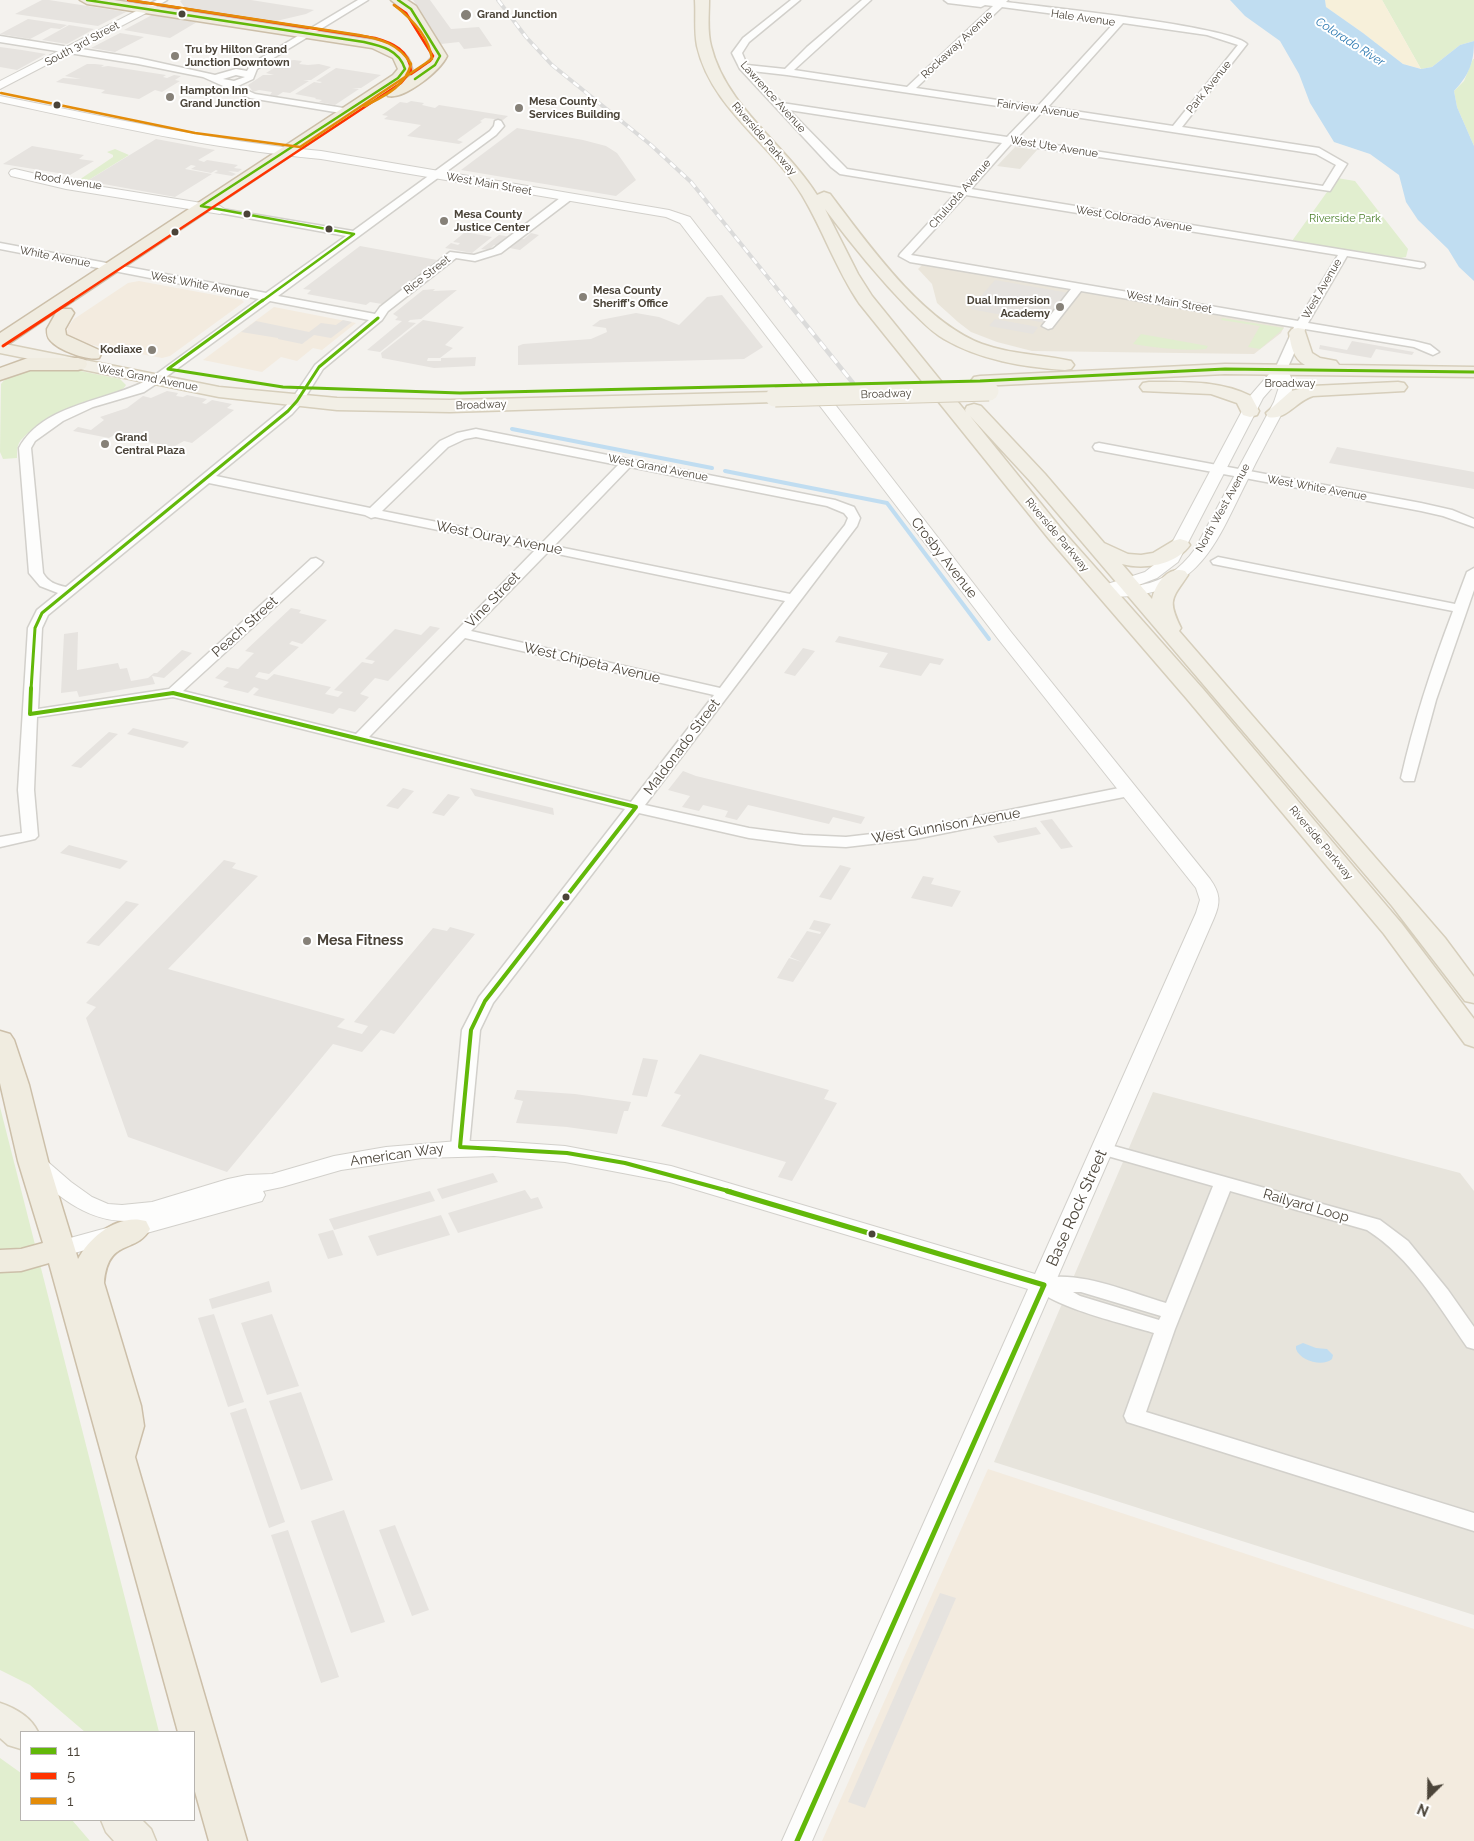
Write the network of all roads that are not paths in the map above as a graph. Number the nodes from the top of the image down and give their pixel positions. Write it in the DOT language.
graph roads {
  1 [pos="87,0"];
  2 [pos="163,0"];
  3 [pos="364,0"];
  4 [pos="702,0"];
  5 [pos="716,0"];
  6 [pos="796,0"];
  7 [pos="867,0"];
  8 [pos="948,0"];
  9 [pos="970,0"];
  10 [pos="403,2"];
  11 [pos="1001,4"];
  12 [pos="146,9"];
  13 [pos="1119,23"];
  14 [pos="309,33"];
  15 [pos="1218,35"];
  16 [pos="0,39"];
  17 [pos="1243,44"];
  18 [pos="70,50"];
  19 [pos="264,60"];
  20 [pos="742,67"];
  21 [pos="787,72"];
  22 [pos="224,77"];
  23 [pos="248,78"];
  24 [pos="0,86"];
  25 [pos="240,90"];
  26 [pos="909,90"];
  27 [pos="0,99"];
  28 [pos="781,106"];
  29 [pos="1040,109"];
  30 [pos="347,112"];
  31 [pos="498,123"];
  32 [pos="1175,129"];
  33 [pos="1008,141"];
  34 [pos="285,152"];
  35 [pos="302,154"];
  36 [pos="10,173"];
  37 [pos="848,173"];
  38 [pos="436,175"];
  39 [pos="1326,189"];
  40 [pos="962,192"];
  41 [pos="568,197"];
  42 [pos="824,197"];
  43 [pos="201,206"];
  44 [pos="220,210"];
  45 [pos="675,216"];
  46 [pos="354,234"];
  47 [pos="0,246"];
  48 [pos="1344,253"];
  49 [pos="904,256"];
  50 [pos="1420,265"];
  51 [pos="119,269"];
  52 [pos="1079,287"];
  53 [pos="266,297"];
  54 [pos="65,313"];
  55 [pos="378,318"];
  56 [pos="1048,326"];
  57 [pos="1300,329"];
  58 [pos="7,346"];
  59 [pos="1433,352"];
  60 [pos="85,359"];
  61 [pos="1225,369"];
  62 [pos="1474,372"];
  63 [pos="0,374"];
  64 [pos="161,374"];
  65 [pos="1284,376"];
  66 [pos="1414,379"];
  67 [pos="1266,384"];
  68 [pos="984,386"];
  69 [pos="1141,387"];
  70 [pos="1474,388"];
  71 [pos="301,395"];
  72 [pos="1250,411"];
  73 [pos="1275,413"];
  74 [pos="1099,447"];
  75 [pos="628,462"];
  76 [pos="1219,470"];
  77 [pos="1242,474"];
  78 [pos="205,478"];
  79 [pos="371,514"];
  80 [pos="852,514"];
  81 [pos="1474,523"];
  82 [pos="1180,545"];
  83 [pos="545,546"];
  84 [pos="1097,546"];
  85 [pos="1218,561"];
  86 [pos="316,562"];
  87 [pos="1474,572"];
  88 [pos="1178,575"];
  89 [pos="1131,586"];
  90 [pos="67,591"];
  91 [pos="1104,591"];
  92 [pos="793,599"];
  93 [pos="1460,609"];
  94 [pos="461,633"];
  95 [pos="1173,635"];
  96 [pos="173,693"];
  97 [pos="723,693"];
  98 [pos="30,714"];
  99 [pos="360,738"];
  100 [pos="1410,778"];
  101 [pos="1129,791"];
  102 [pos="636,807"];
  103 [pos="0,842"];
  104 [pos="1211,903"];
  105 [pos="1474,995"];
  106 [pos="1474,1038"];
  107 [pos="0,1040"];
  108 [pos="460,1147"];
  109 [pos="1103,1149"];
  110 [pos="33,1161"];
  111 [pos="274,1182"];
  112 [pos="1224,1182"];
  113 [pos="134,1229"];
  114 [pos="60,1249"];
  115 [pos="0,1261"];
  116 [pos="1044,1285"];
  117 [pos="1168,1321"];
  118 [pos="1474,1342"];
  119 [pos="118,1458"];
  120 [pos="1474,1522"];
  121 [pos="0,1718"];
  122 [pos="20,1733"];
  123 [pos="119,1821"];
  124 [pos="138,1841"];
  125 [pos="228,1841"];
  126 [pos="797,1841"];
  1 -- 12 [label="highway"];
  2 -- 12 [label="street, South 3rd Street"];
  3 -- 14 [label="street"];
  4 -- 91 [label="main road, Riverside Parkway"];
  5 -- 42 [label="main road, Riverside Parkway"];
  6 -- 20 [label="street, Lawrence Avenue"];
  7 -- 21 [label="street"];
  8 -- 11 [label="street, Hale Avenue"];
  9 -- 11 [label="street, Hale Avenue"];
  10 -- 35 [label="highway"];
  11 -- 13 [label="street, Hale Avenue"];
  11 -- 15 [label="street, Hale Avenue"];
  11 -- 26 [label="street, Rockaway Avenue"];
  12 -- 14 [label="highway"];
  12 -- 18 [label="street, South 3rd Street"];
  13 -- 15 [label="street, Hale Avenue"];
  13 -- 29 [label="street, Chuluota Avenue"];
  14 -- 19 [label="street"];
  14 -- 30 [label="highway"];
  15 -- 17 [label="street, Hale Avenue"];
  16 -- 18 [label="street"];
  17 -- 32 [label="street, Park Avenue"];
  18 -- 22 [label="street"];
  18 -- 24 [label="street, South 3rd Street"];
  19 -- 22 [label="street"];
  19 -- 23 [label="street"];
  20 -- 21 [label="street, Fairview Avenue"];
  20 -- 28 [label="street, Lawrence Avenue"];
  21 -- 26 [label="street, Fairview Avenue"];
  22 -- 23 [label="street"];
  22 -- 25 [label="street"];
  23 -- 25 [label="street"];
  25 -- 30 [label="street"];
  26 -- 29 [label="street, Fairview Avenue"];
  27 -- 34 [label="street, West Main Street"];
  28 -- 33 [label="street, West Ute Avenue"];
  28 -- 37 [label="street, Lawrence Avenue"];
  29 -- 32 [label="street, Fairview Avenue"];
  29 -- 33 [label="street, Chuluota Avenue"];
  30 -- 34 [label="highway"];
  31 -- 38 [label="street"];
  32 -- 39 [label="street, Fairview Avenue"];
  33 -- 39 [label="street, West Ute Avenue"];
  33 -- 40 [label="street, Chuluota Avenue"];
  34 -- 35 [label="street, West Main Street"];
  34 -- 43 [label="highway"];
  35 -- 38 [label="street, West Main Street"];
  35 -- 44 [label="highway"];
  36 -- 43 [label="street, Rood Avenue"];
  37 -- 40 [label="street, West Colorado Avenue"];
  38 -- 41 [label="street, West Main Street"];
  38 -- 46 [label="street"];
  40 -- 48 [label="street, West Colorado Avenue"];
  40 -- 49 [label="street, Chuluota Avenue"];
  41 -- 45 [label="street, West Main Street"];
  41 -- 55 [label="street, Rice Street"];
  42 -- 61 [label="main road"];
  42 -- 84 [label="main road, Riverside Parkway"];
  43 -- 44 [label="street, Rood Avenue"];
  43 -- 51 [label="highway"];
  44 -- 46 [label="street"];
  44 -- 51 [label="highway"];
  45 -- 101 [label="street, Crosby Avenue"];
  46 -- 53 [label="street"];
  47 -- 51 [label="street, White Avenue"];
  48 -- 50 [label="street, West Colorado Avenue"];
  48 -- 57 [label="street, West Avenue"];
  49 -- 52 [label="street, West Main Street"];
  51 -- 53 [label="street, West White Avenue"];
  51 -- 54 [label="highway"];
  51 -- 58 [label="highway"];
  52 -- 56 [label="street"];
  52 -- 57 [label="street, West Main Street"];
  53 -- 55 [label="street, West White Avenue"];
  53 -- 64 [label="street"];
  54 -- 58 [label="highway"];
  54 -- 60 [label="highway"];
  55 -- 71 [label="street, Rice Street"];
  57 -- 59 [label="street, West Main Street"];
  57 -- 65 [label="street, North West Avenue"];
  57 -- 66 [label="main road"];
  58 -- 60 [label="main road, West Grand Avenue"];
  60 -- 63 [label="highway"];
  60 -- 64 [label="main road, West Grand Avenue"];
  61 -- 65 [label="main road, Broadway"];
  61 -- 68 [label="main road, Broadway"];
  62 -- 66 [label="main road, Broadway"];
  64 -- 71 [label="main road, West Grand Avenue"];
  64 -- 90 [label="street"];
  65 -- 66 [label="main road, Broadway"];
  65 -- 67 [label="main road, Broadway"];
  65 -- 73 [label="street, North West Avenue"];
  66 -- 70 [label="main road, Broadway"];
  66 -- 73 [label="main road"];
  67 -- 69 [label="main road, Broadway"];
  67 -- 72 [label="street, North West Avenue"];
  68 -- 69 [label="main road, Broadway"];
  68 -- 71 [label="main road, Broadway, bridge"];
  69 -- 72 [label="main road"];
  71 -- 78 [label="street"];
  72 -- 76 [label="street, North West Avenue"];
  73 -- 77 [label="street, North West Avenue"];
  74 -- 76 [label="street, West White Avenue"];
  75 -- 79 [label="street, West Grand Avenue"];
  75 -- 80 [label="street, West Grand Avenue"];
  75 -- 83 [label="street, Vine Street"];
  76 -- 77 [label="street, West White Avenue"];
  76 -- 82 [label="street, North West Avenue"];
  77 -- 81 [label="street, West White Avenue"];
  77 -- 88 [label="street, North West Avenue"];
  78 -- 79 [label="street, West Ouray Avenue"];
  78 -- 90 [label="street"];
  79 -- 83 [label="street, West Ouray Avenue"];
  80 -- 92 [label="street, Maldonado Street"];
  82 -- 84 [label="main road"];
  82 -- 89 [label="street, North West Avenue"];
  83 -- 92 [label="street, West Ouray Avenue"];
  83 -- 94 [label="street, Vine Street"];
  84 -- 89 [label="main road, Riverside Parkway"];
  85 -- 93 [label="street"];
  86 -- 96 [label="street, Peach Street"];
  87 -- 93 [label="street"];
  88 -- 89 [label="street, North West Avenue"];
  88 -- 95 [label="main road"];
  89 -- 91 [label="street, North West Avenue"];
  89 -- 95 [label="main road, Riverside Parkway"];
  90 -- 98 [label="street"];
  91 -- 106 [label="main road, Riverside Parkway"];
  92 -- 97 [label="street, Maldonado Street"];
  93 -- 100 [label="street"];
  94 -- 97 [label="street, West Chipeta Avenue"];
  94 -- 99 [label="street, Vine Street"];
  95 -- 105 [label="main road, Riverside Parkway"];
  96 -- 98 [label="street, West Gunnison Avenue"];
  96 -- 99 [label="street, West Gunnison Avenue"];
  97 -- 102 [label="street, Maldonado Street"];
  98 -- 103 [label="street"];
  99 -- 102 [label="street, West Gunnison Avenue"];
  101 -- 102 [label="street, West Gunnison Avenue"];
  101 -- 104 [label="street, Crosby Avenue"];
  102 -- 108 [label="street, Maldonado Street"];
  104 -- 109 [label="street, Base Rock Street"];
  107 -- 110 [label="highway"];
  108 -- 111 [label="street, American Way"];
  108 -- 116 [label="street, American Way"];
  109 -- 112 [label="street, Railyard Loop"];
  109 -- 116 [label="street, Base Rock Street"];
  110 -- 111 [label="street, American Way"];
  110 -- 114 [label="highway"];
  111 -- 113 [label="street, American Way"];
  112 -- 117 [label="street"];
  112 -- 118 [label="street, Railyard Loop"];
  113 -- 114 [label="street, American Way"];
  113 -- 119 [label="highway"];
  114 -- 115 [label="highway"];
  114 -- 119 [label="highway"];
  116 -- 117 [label="street"];
  116 -- 126 [label="street, Base Rock Street"];
  117 -- 120 [label="street"];
  119 -- 125 [label="highway"];
  121 -- 122 [label="main road"];
  123 -- 124 [label="main road"];
}
